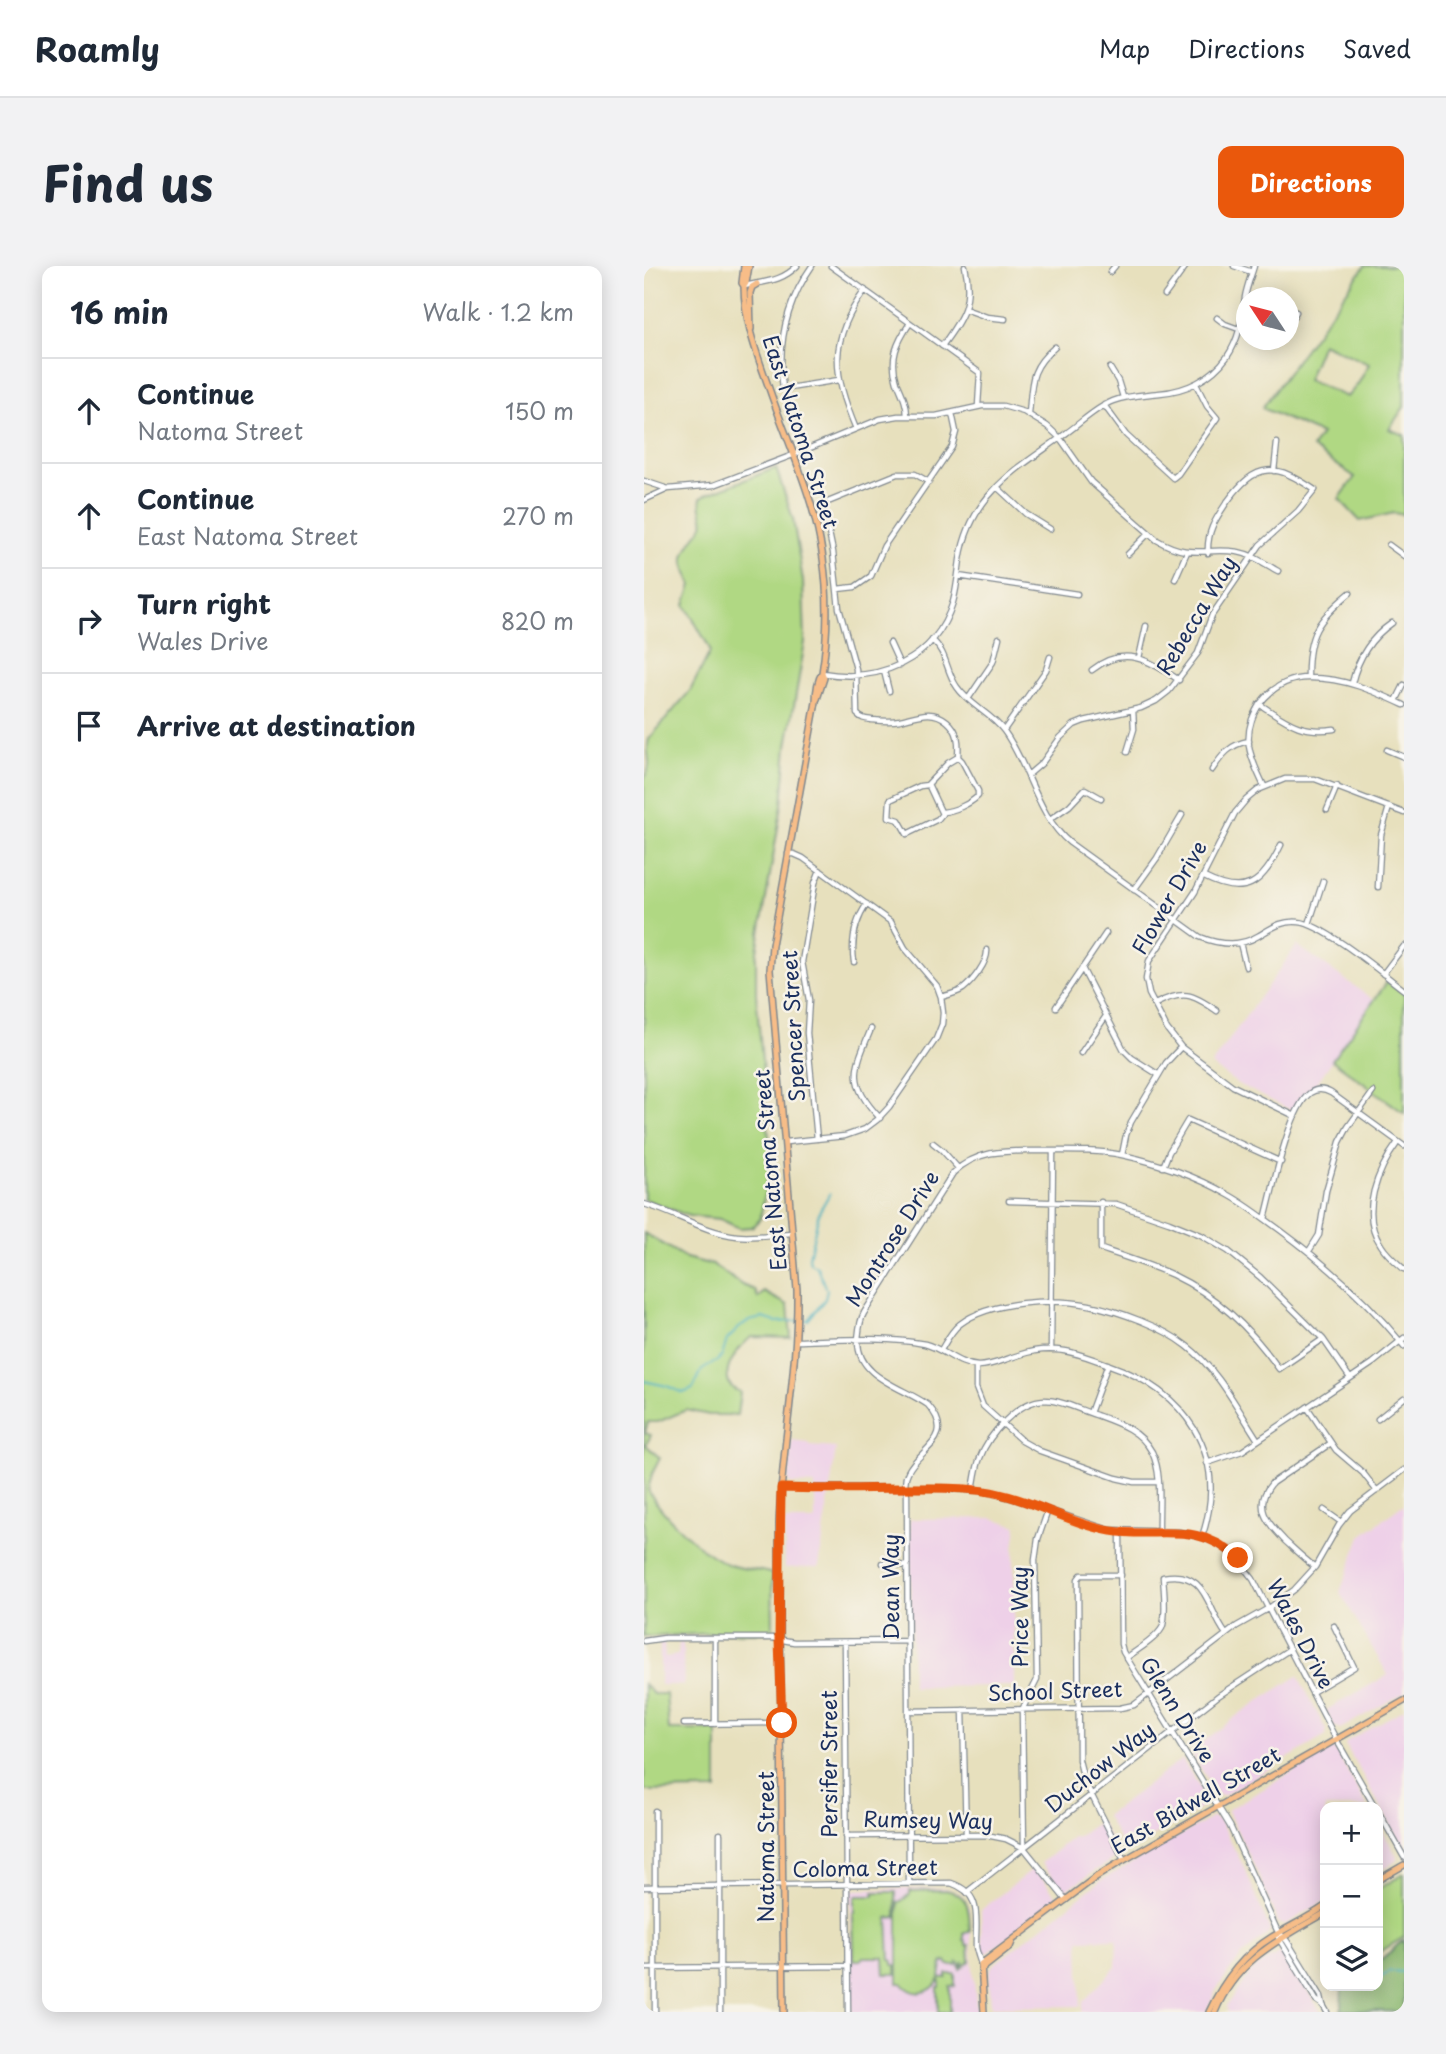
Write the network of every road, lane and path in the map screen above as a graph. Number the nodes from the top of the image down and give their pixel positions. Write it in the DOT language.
graph roads {
  1 [pos="746,266"];
  2 [pos="797,266"];
  3 [pos="812,266"];
  4 [pos="831,266"];
  5 [pos="965,266"];
  6 [pos="1115,266"];
  7 [pos="1186,266"];
  8 [pos="1234,266"];
  9 [pos="1253,269"];
  10 [pos="1111,272"];
  11 [pos="757,284"];
  12 [pos="744,286"];
  13 [pos="1248,287"];
  14 [pos="865,290"];
  15 [pos="1165,295"];
  16 [pos="965,309"];
  17 [pos="1217,318"];
  18 [pos="1004,319"];
  19 [pos="910,323"];
  20 [pos="1236,328"];
  21 [pos="750,332"];
  22 [pos="1236,339"];
  23 [pos="943,346"];
  24 [pos="1055,347"];
  25 [pos="1110,369"];
  26 [pos="839,380"];
  27 [pos="1196,384"];
  28 [pos="1123,397"];
  29 [pos="1104,405"];
  30 [pos="978,407"];
  31 [pos="952,413"];
  32 [pos="1029,414"];
  33 [pos="907,415"];
  34 [pos="856,429"];
  35 [pos="1060,438"];
  36 [pos="1277,443"];
  37 [pos="793,455"];
  38 [pos="1274,471"];
  39 [pos="644,481"];
  40 [pos="929,482"];
  41 [pos="997,487"];
  42 [pos="668,489"];
  43 [pos="644,500"];
  44 [pos="1049,529"];
  45 [pos="1149,533"];
  46 [pos="1389,545"];
  47 [pos="1187,552"];
  48 [pos="1208,553"];
  49 [pos="1128,554"];
  50 [pos="1252,556"];
  51 [pos="1404,556"];
  52 [pos="1278,571"];
  53 [pos="958,576"];
  54 [pos="1175,579"];
  55 [pos="837,589"];
  56 [pos="1350,593"];
  57 [pos="1077,594"];
  58 [pos="1392,623"];
  59 [pos="1146,626"];
  60 [pos="999,638"];
  61 [pos="932,640"];
  62 [pos="890,643"];
  63 [pos="1050,657"];
  64 [pos="1139,658"];
  65 [pos="900,664"];
  66 [pos="1092,670"];
  67 [pos="884,671"];
  68 [pos="822,673"];
  69 [pos="856,676"];
  70 [pos="1308,678"];
  71 [pos="1179,680"];
  72 [pos="1352,683"];
  73 [pos="1404,685"];
  74 [pos="890,691"];
  75 [pos="968,699"];
  76 [pos="1396,701"];
  77 [pos="1259,704"];
  78 [pos="1404,705"];
  79 [pos="1133,710"];
  80 [pos="1334,729"];
  81 [pos="1003,730"];
  82 [pos="1249,741"];
  83 [pos="1387,750"];
  84 [pos="1127,752"];
  85 [pos="958,757"];
  86 [pos="1404,757"];
  87 [pos="1212,770"];
  88 [pos="1028,775"];
  89 [pos="928,785"];
  90 [pos="1264,786"];
  91 [pos="1336,786"];
  92 [pos="1101,798"];
  93 [pos="1389,807"];
  94 [pos="1327,810"];
  95 [pos="943,812"];
  96 [pos="1404,813"];
  97 [pos="1182,815"];
  98 [pos="1050,819"];
  99 [pos="1281,845"];
  100 [pos="788,854"];
  101 [pos="821,870"];
  102 [pos="1204,877"];
  103 [pos="1323,881"];
  104 [pos="1378,887"];
  105 [pos="1134,890"];
  106 [pos="867,904"];
  107 [pos="1176,921"];
  108 [pos="1309,924"];
  109 [pos="1106,933"];
  110 [pos="1240,943"];
  111 [pos="1404,946"];
  112 [pos="987,950"];
  113 [pos="854,962"];
  114 [pos="1247,967"];
  115 [pos="1082,968"];
  116 [pos="1383,974"];
  117 [pos="1404,990"];
  118 [pos="941,997"];
  119 [pos="1155,1004"];
  120 [pos="1056,1007"];
  121 [pos="1217,1011"];
  122 [pos="1107,1016"];
  123 [pos="872,1029"];
  124 [pos="1181,1047"];
  125 [pos="1081,1053"];
  126 [pos="1159,1075"];
  127 [pos="1373,1092"];
  128 [pos="1358,1112"];
  129 [pos="1294,1116"];
  130 [pos="880,1118"];
  131 [pos="817,1139"];
  132 [pos="786,1142"];
  133 [pos="1398,1142"];
  134 [pos="933,1143"];
  135 [pos="1404,1146"];
  136 [pos="1053,1151"];
  137 [pos="1122,1155"];
  138 [pos="1281,1162"];
  139 [pos="1163,1167"];
  140 [pos="958,1168"];
  141 [pos="1009,1201"];
  142 [pos="1053,1202"];
  143 [pos="1101,1202"];
  144 [pos="644,1204"];
  145 [pos="1265,1219"];
  146 [pos="792,1233"];
  147 [pos="1309,1251"];
  148 [pos="1404,1269"];
  149 [pos="1052,1303"];
  150 [pos="797,1338"];
  151 [pos="1323,1339"];
  152 [pos="858,1340"];
  153 [pos="1403,1342"];
  154 [pos="942,1350"];
  155 [pos="1051,1350"];
  156 [pos="1108,1364"];
  157 [pos="976,1366"];
  158 [pos="1350,1378"];
  159 [pos="1404,1398"];
  160 [pos="1307,1407"];
  161 [pos="1090,1413"];
  162 [pos="1378,1419"];
  163 [pos="1003,1425"];
  164 [pos="1258,1440"];
  165 [pos="1331,1443"];
  166 [pos="1207,1463"];
  167 [pos="1404,1470"];
  168 [pos="1158,1482"];
  169 [pos="781,1488"];
  170 [pos="905,1488"];
  171 [pos="973,1490"];
  172 [pos="1377,1491"];
  173 [pos="1048,1510"];
  174 [pos="1324,1510"];
  175 [pos="1341,1522"];
  176 [pos="1120,1532"];
  177 [pos="1159,1532"];
  178 [pos="1202,1536"];
  179 [pos="884,1563"];
  180 [pos="907,1566"];
  181 [pos="1315,1567"];
  182 [pos="1121,1575"];
  183 [pos="1269,1608"];
  184 [pos="1334,1626"];
  185 [pos="1226,1634"];
  186 [pos="715,1638"];
  187 [pos="644,1640"];
  188 [pos="779,1640"];
  189 [pos="908,1641"];
  190 [pos="845,1642"];
  191 [pos="1290,1649"];
  192 [pos="1126,1658"];
  193 [pos="1312,1692"];
  194 [pos="1149,1694"];
  195 [pos="1404,1701"];
  196 [pos="1079,1709"];
  197 [pos="963,1710"];
  198 [pos="1022,1710"];
  199 [pos="908,1711"];
  200 [pos="782,1723"];
  201 [pos="684,1724"];
  202 [pos="715,1724"];
  203 [pos="1172,1732"];
  204 [pos="1336,1739"];
  205 [pos="1091,1795"];
  206 [pos="1373,1802"];
  207 [pos="1218,1807"];
  208 [pos="655,1811"];
  209 [pos="1383,1820"];
  210 [pos="720,1834"];
  211 [pos="909,1835"];
  212 [pos="966,1835"];
  213 [pos="846,1836"];
  214 [pos="1024,1848"];
  215 [pos="1404,1857"];
  216 [pos="1124,1860"];
  217 [pos="1404,1865"];
  218 [pos="1383,1877"];
  219 [pos="909,1884"];
  220 [pos="847,1885"];
  221 [pos="656,1886"];
  222 [pos="719,1886"];
  223 [pos="783,1886"];
  224 [pos="644,1887"];
  225 [pos="967,1892"];
  226 [pos="1066,1900"];
  227 [pos="1320,1909"];
  228 [pos="1320,1915"];
  229 [pos="1279,1935"];
  230 [pos="847,1966"];
  231 [pos="784,1967"];
  232 [pos="981,1967"];
  233 [pos="644,1968"];
  234 [pos="655,1968"];
  235 [pos="719,1968"];
  236 [pos="1305,1982"];
  237 [pos="1321,1996"];
  238 [pos="1323,2005"];
  239 [pos="655,2012"];
  240 [pos="720,2012"];
  241 [pos="784,2012"];
  242 [pos="848,2012"];
  243 [pos="985,2012"];
  244 [pos="1209,2012"];
  245 [pos="1215,2012"];
  246 [pos="1327,2012"];
  1 -- 12 [label="main road, East Natoma Street"];
  2 -- 11 [label="street"];
  3 -- 26 [label="street"];
  4 -- 14 [label="street"];
  5 -- 16 [label="street"];
  6 -- 10 [label="street"];
  7 -- 15 [label="street"];
  8 -- 9 [label="street"];
  9 -- 13 [label="street"];
  11 -- 12 [label="street"];
  11 -- 21 [label="main road"];
  12 -- 21 [label="main road, East Natoma Street"];
  14 -- 19 [label="street"];
  14 -- 26 [label="street"];
  16 -- 18 [label="street"];
  16 -- 23 [label="street"];
  17 -- 20 [label="street"];
  19 -- 23 [label="street"];
  19 -- 33 [label="street"];
  21 -- 37 [label="main road, East Natoma Street"];
  22 -- 27 [label="street"];
  23 -- 30 [label="street"];
  24 -- 32 [label="street"];
  25 -- 28 [label="street"];
  26 -- 34 [label="street"];
  27 -- 28 [label="street"];
  27 -- 29 [label="street"];
  28 -- 29 [label="street"];
  29 -- 35 [label="street"];
  30 -- 31 [label="street"];
  30 -- 32 [label="street"];
  31 -- 33 [label="street"];
  31 -- 40 [label="street"];
  32 -- 35 [label="street"];
  33 -- 34 [label="street"];
  34 -- 37 [label="street"];
  35 -- 41 [label="street"];
  35 -- 45 [label="street"];
  36 -- 38 [label="street"];
  37 -- 42 [label="street"];
  37 -- 68 [label="main road, East Natoma Street"];
  38 -- 48 [label="street, Rebecca Way"];
  38 -- 50 [label="street, Rebecca Way"];
  39 -- 42 [label="street"];
  40 -- 55 [label="street"];
  40 -- 55 [label="street"];
  41 -- 44 [label="street"];
  41 -- 53 [label="street"];
  42 -- 43 [label="street"];
  45 -- 47 [label="street"];
  45 -- 49 [label="street"];
  46 -- 51 [label="street"];
  47 -- 48 [label="street"];
  47 -- 54 [label="street"];
  48 -- 50 [label="street"];
  50 -- 52 [label="street"];
  50 -- 71 [label="street, Rebecca Way"];
  53 -- 57 [label="street"];
  53 -- 61 [label="street"];
  55 -- 69 [label="street"];
  56 -- 70 [label="street"];
  58 -- 72 [label="street"];
  59 -- 64 [label="street"];
  60 -- 75 [label="street"];
  61 -- 65 [label="street"];
  61 -- 75 [label="street"];
  62 -- 65 [label="street"];
  63 -- 81 [label="street"];
  64 -- 66 [label="street"];
  64 -- 71 [label="street"];
  65 -- 67 [label="street"];
  67 -- 69 [label="street"];
  67 -- 74 [label="street"];
  68 -- 69 [label="street"];
  68 -- 100 [label="main road, East Natoma Street"];
  69 -- 85 [label="street"];
  70 -- 72 [label="street"];
  70 -- 77 [label="street"];
  71 -- 79 [label="street, Rebecca Way"];
  72 -- 76 [label="street"];
  73 -- 76 [label="street"];
  75 -- 81 [label="street"];
  76 -- 78 [label="street"];
  77 -- 80 [label="street"];
  77 -- 82 [label="street"];
  79 -- 84 [label="street"];
  79 -- 88 [label="street, Rebecca Way"];
  81 -- 88 [label="street"];
  82 -- 87 [label="street"];
  82 -- 90 [label="street"];
  83 -- 86 [label="street"];
  85 -- 89 [label="street"];
  85 -- 95 [label="street"];
  88 -- 98 [label="street"];
  89 -- 95 [label="street"];
  89 -- 95 [label="street"];
  90 -- 91 [label="street, Flower Drive"];
  90 -- 102 [label="street, Flower Drive"];
  91 -- 93 [label="street, Flower Drive"];
  91 -- 94 [label="street"];
  92 -- 98 [label="street"];
  93 -- 96 [label="street, Flower Drive"];
  93 -- 104 [label="street"];
  97 -- 105 [label="street"];
  98 -- 105 [label="street"];
  99 -- 102 [label="street"];
  100 -- 101 [label="street"];
  100 -- 132 [label="main road, East Natoma Street"];
  101 -- 106 [label="street"];
  101 -- 131 [label="street, Spencer Street"];
  102 -- 107 [label="street, Flower Drive"];
  103 -- 108 [label="street"];
  105 -- 107 [label="street"];
  106 -- 113 [label="street"];
  106 -- 118 [label="street"];
  107 -- 110 [label="street"];
  107 -- 119 [label="street, Flower Drive"];
  108 -- 110 [label="street"];
  108 -- 116 [label="street"];
  109 -- 115 [label="street"];
  110 -- 114 [label="street"];
  111 -- 116 [label="street"];
  112 -- 118 [label="street"];
  115 -- 120 [label="street"];
  115 -- 122 [label="street"];
  116 -- 117 [label="street"];
  118 -- 130 [label="street"];
  119 -- 121 [label="street"];
  119 -- 124 [label="street, Flower Drive"];
  122 -- 125 [label="street"];
  122 -- 126 [label="street"];
  123 -- 130 [label="street"];
  124 -- 126 [label="street"];
  124 -- 129 [label="street, Flower Drive"];
  126 -- 137 [label="street"];
  127 -- 128 [label="street"];
  128 -- 129 [label="street"];
  128 -- 133 [label="street"];
  128 -- 147 [label="street"];
  129 -- 138 [label="street"];
  130 -- 131 [label="street"];
  131 -- 132 [label="street"];
  132 -- 146 [label="main road, East Natoma Street"];
  133 -- 135 [label="street"];
  133 -- 148 [label="street"];
  134 -- 140 [label="street"];
  136 -- 137 [label="street, Montrose Drive"];
  136 -- 140 [label="street, Montrose Drive"];
  136 -- 142 [label="street"];
  137 -- 139 [label="street, Montrose Drive"];
  138 -- 139 [label="street"];
  138 -- 145 [label="street"];
  139 -- 145 [label="street, Montrose Drive"];
  140 -- 152 [label="street, Montrose Drive"];
  141 -- 142 [label="street"];
  142 -- 143 [label="street"];
  142 -- 149 [label="street"];
  143 -- 151 [label="street"];
  143 -- 151 [label="street"];
  144 -- 146 [label="street"];
  145 -- 147 [label="street, Montrose Drive"];
  146 -- 150 [label="main road, East Natoma Street"];
  147 -- 153 [label="street, Montrose Drive"];
  149 -- 154 [label="street"];
  149 -- 155 [label="street"];
  149 -- 164 [label="street"];
  150 -- 152 [label="street"];
  150 -- 169 [label="main road, East Natoma Street"];
  151 -- 158 [label="street"];
  152 -- 154 [label="street"];
  152 -- 170 [label="street, Dean Way"];
  153 -- 158 [label="street"];
  154 -- 157 [label="street"];
  155 -- 156 [label="street"];
  155 -- 157 [label="street"];
  156 -- 161 [label="street"];
  156 -- 166 [label="street"];
  157 -- 163 [label="street"];
  158 -- 160 [label="street"];
  159 -- 162 [label="street"];
  160 -- 164 [label="street"];
  160 -- 165 [label="street"];
  161 -- 163 [label="street"];
  161 -- 168 [label="street"];
  163 -- 168 [label="street"];
  163 -- 171 [label="street"];
  164 -- 166 [label="street"];
  165 -- 172 [label="street"];
  165 -- 181 [label="street"];
  166 -- 178 [label="street"];
  167 -- 172 [label="street, School Street"];
  168 -- 177 [label="street"];
  169 -- 170 [label="street, Wales Drive"];
  169 -- 188 [label="main road, East Natoma Street"];
  170 -- 171 [label="street, Wales Drive"];
  170 -- 180 [label="street, Dean Way"];
  171 -- 173 [label="street, Wales Drive"];
  172 -- 175 [label="street, School Street"];
  173 -- 176 [label="street, Wales Drive"];
  173 -- 198 [label="street, Price Way"];
  174 -- 175 [label="street"];
  175 -- 181 [label="street, School Street"];
  176 -- 177 [label="street, Wales Drive"];
  176 -- 182 [label="street, Glenn Drive"];
  177 -- 178 [label="street, Wales Drive"];
  178 -- 183 [label="street, Wales Drive"];
  179 -- 180 [label="street"];
  180 -- 189 [label="street, Dean Way"];
  181 -- 183 [label="street, School Street"];
  182 -- 192 [label="street, Glenn Drive"];
  182 -- 196 [label="street"];
  183 -- 185 [label="street, School Street"];
  183 -- 191 [label="street, Wales Drive"];
  184 -- 193 [label="street"];
  185 -- 192 [label="street"];
  185 -- 194 [label="street, School Street"];
  186 -- 187 [label="street"];
  186 -- 188 [label="street"];
  186 -- 202 [label="street"];
  188 -- 190 [label="street"];
  188 -- 200 [label="main road, Natoma Street"];
  189 -- 190 [label="street"];
  189 -- 199 [label="street, Dean Way"];
  190 -- 213 [label="street, Persifer Street"];
  191 -- 193 [label="street, Wales Drive"];
  191 -- 203 [label="street, Duchow Way"];
  192 -- 194 [label="street, Glenn Drive"];
  193 -- 204 [label="street, Wales Drive"];
  194 -- 196 [label="street, School Street"];
  194 -- 203 [label="street, Glenn Drive"];
  195 -- 204 [label="main road, East Bidwell Street"];
  196 -- 198 [label="street, School Street"];
  196 -- 205 [label="street"];
  197 -- 198 [label="street, School Street"];
  197 -- 199 [label="street, School Street"];
  197 -- 212 [label="street"];
  198 -- 214 [label="street, Price Way"];
  199 -- 211 [label="street, Dean Way"];
  200 -- 202 [label="street"];
  200 -- 223 [label="main road, Natoma Street"];
  201 -- 202 [label="street"];
  203 -- 205 [label="street, Duchow Way"];
  203 -- 207 [label="street, Glenn Drive"];
  204 -- 206 [label="street, Wales Drive"];
  204 -- 207 [label="main road, East Bidwell Street"];
  205 -- 214 [label="street, Duchow Way"];
  205 -- 216 [label="street"];
  207 -- 216 [label="main road, East Bidwell Street"];
  207 -- 229 [label="street, Glenn Drive"];
  208 -- 221 [label="street"];
  209 -- 215 [label="street, Wales Drive"];
  210 -- 222 [label="street"];
  211 -- 212 [label="street, Rumsey Way"];
  211 -- 213 [label="street, Rumsey Way"];
  211 -- 219 [label="street, Dean Way"];
  212 -- 214 [label="street, Rumsey Way"];
  213 -- 220 [label="street, Persifer Street"];
  214 -- 225 [label="street, Duchow Way"];
  214 -- 226 [label="street"];
  216 -- 226 [label="main road, East Bidwell Street"];
  217 -- 218 [label="main road"];
  219 -- 220 [label="street, Coloma Street"];
  219 -- 225 [label="street, Coloma Street"];
  220 -- 223 [label="street, Coloma Street"];
  220 -- 230 [label="street, Persifer Street"];
  221 -- 222 [label="street, Coloma Street"];
  221 -- 224 [label="street, Coloma Street"];
  221 -- 234 [label="street"];
  222 -- 223 [label="street, Coloma Street"];
  222 -- 235 [label="street"];
  223 -- 231 [label="main road, Natoma Street"];
  225 -- 232 [label="street, Coloma Street"];
  226 -- 232 [label="main road, East Bidwell Street"];
  227 -- 229 [label="main road"];
  228 -- 229 [label="main road"];
  229 -- 236 [label="street, Glenn Drive"];
  229 -- 237 [label="street, Glenn Drive"];
  229 -- 244 [label="main road"];
  229 -- 245 [label="main road"];
  230 -- 231 [label="street"];
  230 -- 242 [label="street, Persifer Street"];
  231 -- 235 [label="street"];
  231 -- 241 [label="main road, Natoma Street"];
  232 -- 243 [label="main road"];
  233 -- 234 [label="street"];
  234 -- 235 [label="street"];
  234 -- 239 [label="street"];
  235 -- 240 [label="street"];
  236 -- 237 [label="street"];
  236 -- 238 [label="street, Glenn Drive"];
  237 -- 238 [label="street, Glenn Drive"];
  238 -- 246 [label="street, Glenn Drive"];
}
